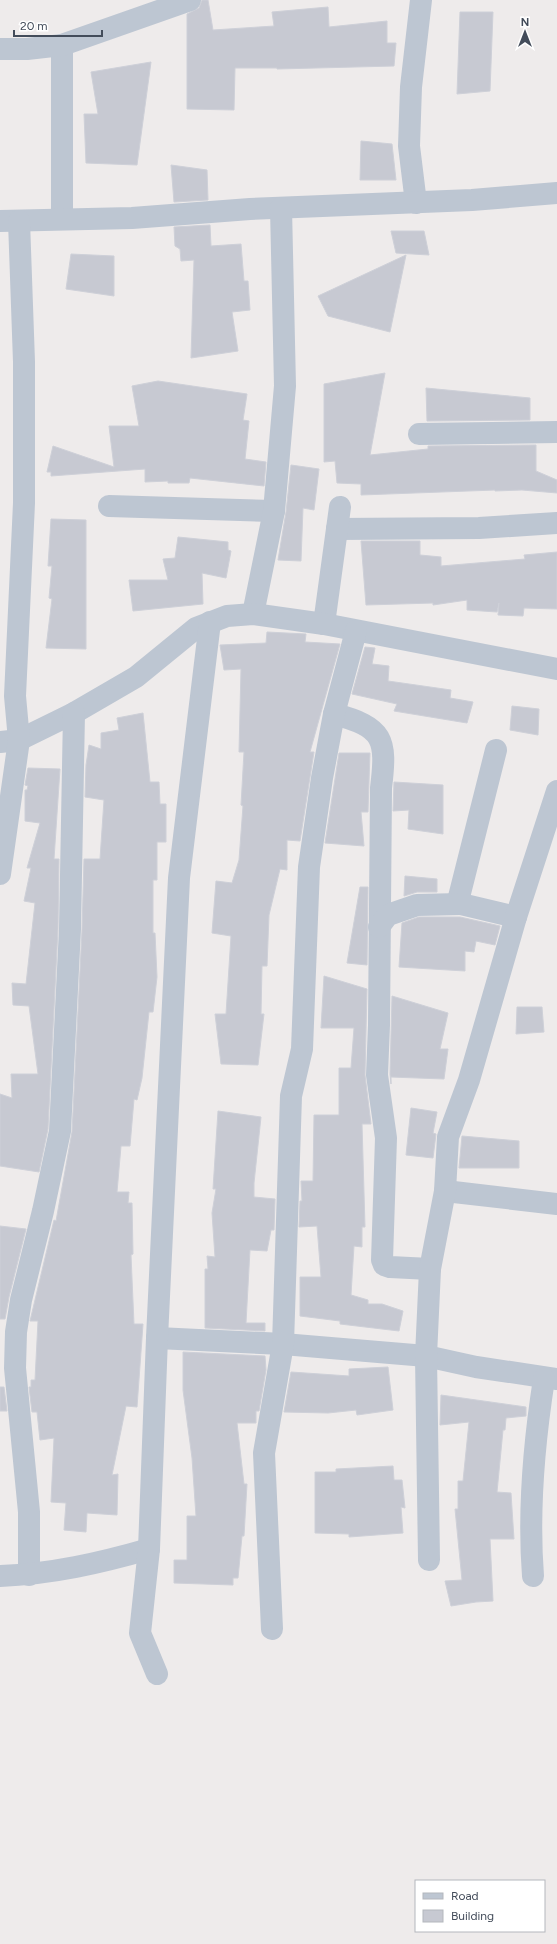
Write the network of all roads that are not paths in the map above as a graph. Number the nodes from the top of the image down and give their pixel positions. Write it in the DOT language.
graph roads {
  1 [pos="190,0"];
  2 [pos="421,0"];
  3 [pos="62,45"];
  4 [pos="0,49"];
  5 [pos="557,193"];
  6 [pos="416,203"];
  7 [pos="281,208"];
  8 [pos="62,219"];
  9 [pos="10,221"];
  10 [pos="557,432"];
  11 [pos="419,434"];
  12 [pos="109,506"];
  13 [pos="340,507"];
  14 [pos="274,511"];
  15 [pos="557,523"];
  16 [pos="337,529"];
  17 [pos="253,614"];
  18 [pos="210,622"];
  19 [pos="324,624"];
  20 [pos="356,631"];
  21 [pos="557,669"];
  22 [pos="74,713"];
  23 [pos="334,714"];
  24 [pos="10,741"];
  25 [pos="496,750"];
  26 [pos="557,791"];
  27 [pos="0,874"];
  28 [pos="461,904"];
  29 [pos="516,917"];
  30 [pos="379,927"];
  31 [pos="445,1191"];
  32 [pos="557,1204"];
  33 [pos="430,1269"];
  34 [pos="157,1338"];
  35 [pos="283,1344"];
  36 [pos="426,1356"];
  37 [pos="551,1379"];
  38 [pos="149,1549"];
  39 [pos="429,1560"];
  40 [pos="29,1575"];
  41 [pos="0,1576"];
  42 [pos="533,1576"];
  43 [pos="272,1629"];
  44 [pos="157,1674"];
  1 -- 3 [label="street"];
  2 -- 6 [label="street"];
  3 -- 4 [label="street"];
  3 -- 8 [label="street"];
  5 -- 6 [label="street"];
  6 -- 7 [label="street"];
  7 -- 8 [label="street"];
  7 -- 14 [label="street"];
  8 -- 9 [label="street"];
  9 -- 24 [label="street"];
  10 -- 11 [label="street"];
  12 -- 14 [label="street"];
  13 -- 16 [label="street"];
  14 -- 17 [label="street"];
  15 -- 16 [label="street"];
  16 -- 19 [label="street"];
  17 -- 18 [label="street"];
  17 -- 19 [label="street"];
  18 -- 22 [label="street"];
  18 -- 34 [label="street"];
  19 -- 20 [label="street"];
  20 -- 21 [label="street"];
  20 -- 23 [label="street"];
  22 -- 24 [label="street"];
  22 -- 40 [label="street"];
  23 -- 30 [label="street"];
  23 -- 35 [label="street"];
  24 -- 27 [label="street"];
  25 -- 28 [label="street"];
  26 -- 29 [label="street"];
  28 -- 29 [label="street"];
  28 -- 30 [label="street"];
  29 -- 31 [label="street"];
  30 -- 33 [label="street"];
  31 -- 32 [label="street"];
  31 -- 33 [label="street"];
  33 -- 36 [label="street"];
  34 -- 35 [label="street"];
  34 -- 38 [label="street"];
  35 -- 36 [label="street"];
  35 -- 43 [label="street"];
  36 -- 37 [label="street"];
  36 -- 39 [label="street"];
  37 -- 42 [label="street"];
  38 -- 40 [label="street"];
  38 -- 44 [label="street"];
  40 -- 41 [label="street"];
}
